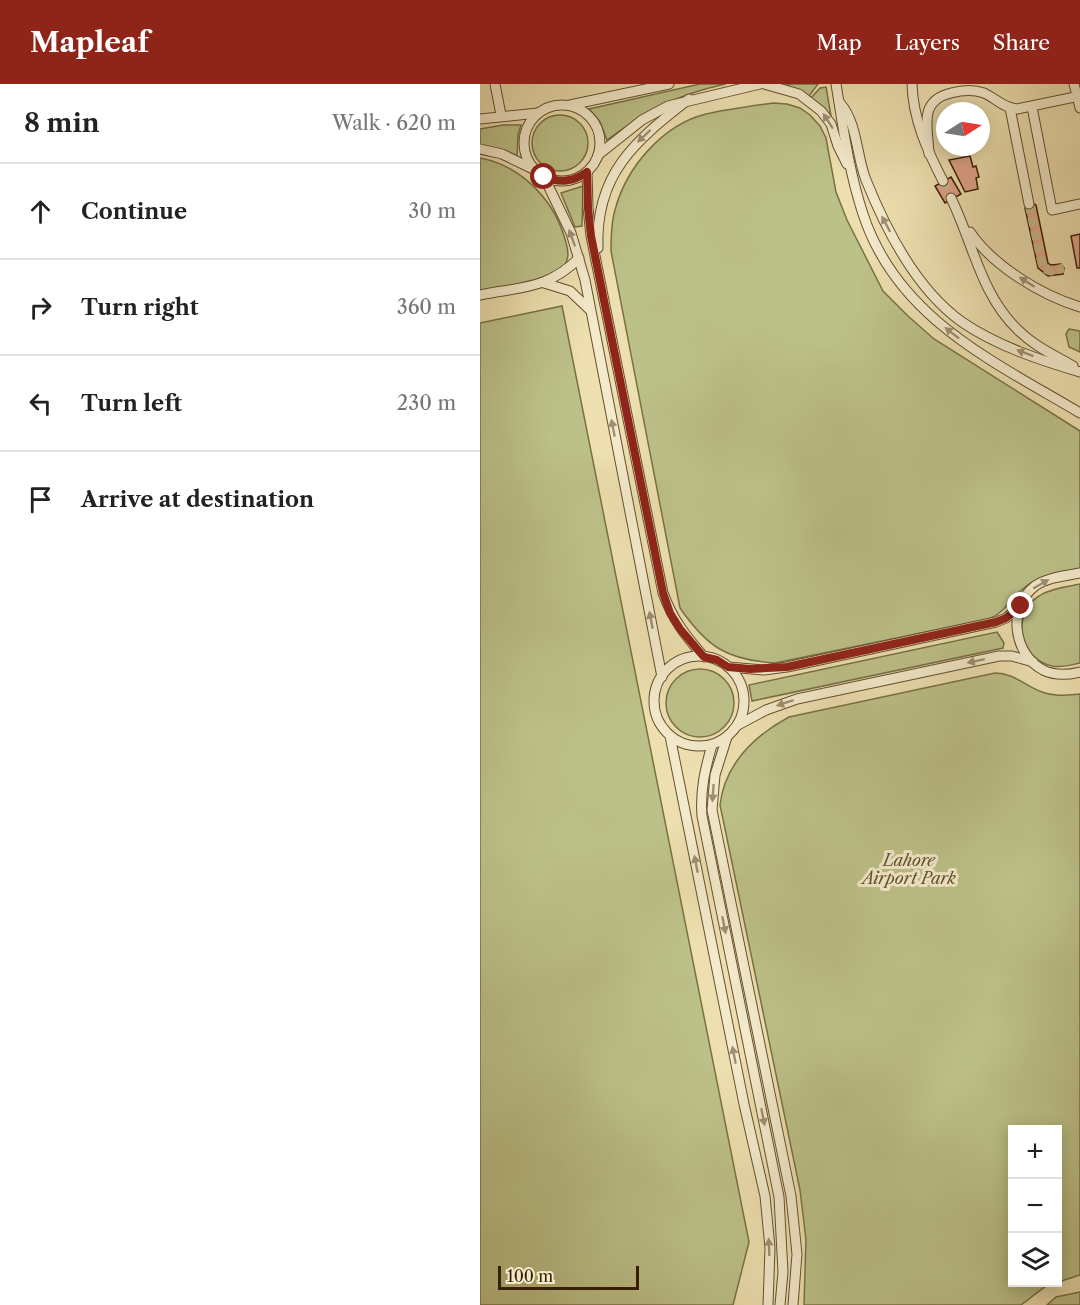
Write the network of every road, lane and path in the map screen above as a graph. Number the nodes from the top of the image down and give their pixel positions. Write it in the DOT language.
graph roads {
  1 [pos="495,84"];
  2 [pos="669,84"];
  3 [pos="762,84"];
  4 [pos="836,84"];
  5 [pos="912,84"];
  6 [pos="1074,84"];
  7 [pos="631,88"];
  8 [pos="1078,97"];
  9 [pos="689,99"];
  10 [pos="839,102"];
  11 [pos="570,105"];
  12 [pos="1032,107"];
  13 [pos="1010,108"];
  14 [pos="1080,108"];
  15 [pos="538,112"];
  16 [pos="501,115"];
  17 [pos="480,119"];
  18 [pos="480,149"];
  19 [pos="929,154"];
  20 [pos="598,155"];
  21 [pos="535,170"];
  22 [pos="587,172"];
  23 [pos="852,174"];
  24 [pos="544,177"];
  25 [pos="943,181"];
  26 [pos="951,198"];
  27 [pos="1029,204"];
  28 [pos="1080,204"];
  29 [pos="962,220"];
  30 [pos="579,258"];
  31 [pos="599,277"];
  32 [pos="544,283"];
  33 [pos="480,295"];
  34 [pos="1080,307"];
  35 [pos="590,311"];
  36 [pos="1080,371"];
  37 [pos="1080,413"];
  38 [pos="1080,573"];
  39 [pos="1021,606"];
  40 [pos="704,657"];
  41 [pos="1033,662"];
  42 [pos="728,667"];
  43 [pos="1080,672"];
  44 [pos="662,677"];
  45 [pos="738,724"];
  46 [pos="670,736"];
  47 [pos="727,737"];
  48 [pos="712,745"];
  49 [pos="768,1305"];
  50 [pos="780,1305"];
  51 [pos="793,1305"];
  1 -- 16 [label="street"];
  2 -- 7 [label="street"];
  3 -- 9 [label="street"];
  23 -- 3 [label="street, one-way"];
  4 -- 10 [label="street"];
  5 -- 19 [label="street"];
  6 -- 8 [label="street"];
  7 -- 11 [label="street"];
  8 -- 12 [label="street"];
  8 -- 14 [label="street"];
  9 -- 20 [label="street"];
  9 -- 31 [label="street, one-way"];
  10 -- 23 [label="street"];
  36 -- 10 [label="street, one-way"];
  11 -- 15 [label="street"];
  11 -- 20 [label="street"];
  12 -- 13 [label="street"];
  12 -- 28 [label="street"];
  13 -- 19 [label="street"];
  13 -- 27 [label="street"];
  15 -- 16 [label="street"];
  15 -- 21 [label="street"];
  16 -- 17 [label="street"];
  18 -- 21 [label="street"];
  19 -- 25 [label="street"];
  20 -- 22 [label="street"];
  21 -- 24 [label="street"];
  22 -- 24 [label="street"];
  22 -- 31 [label="street"];
  37 -- 23 [label="street, one-way"];
  30 -- 24 [label="street, one-way"];
  26 -- 29 [label="street"];
  34 -- 29 [label="street, one-way"];
  29 -- 36 [label="street"];
  30 -- 32 [label="street"];
  30 -- 35 [label="street"];
  31 -- 40 [label="street"];
  32 -- 33 [label="street"];
  32 -- 35 [label="street"];
  44 -- 35 [label="street, one-way"];
  39 -- 38 [label="street, one-way"];
  39 -- 41 [label="street"];
  39 -- 42 [label="street"];
  40 -- 42 [label="street"];
  40 -- 44 [label="street"];
  41 -- 43 [label="street"];
  41 -- 45 [label="street, one-way"];
  42 -- 45 [label="street"];
  44 -- 46 [label="street"];
  45 -- 47 [label="street"];
  46 -- 48 [label="street"];
  49 -- 46 [label="street, one-way"];
  47 -- 48 [label="street"];
  47 -- 51 [label="street, one-way"];
  48 -- 50 [label="street, one-way"];
}
